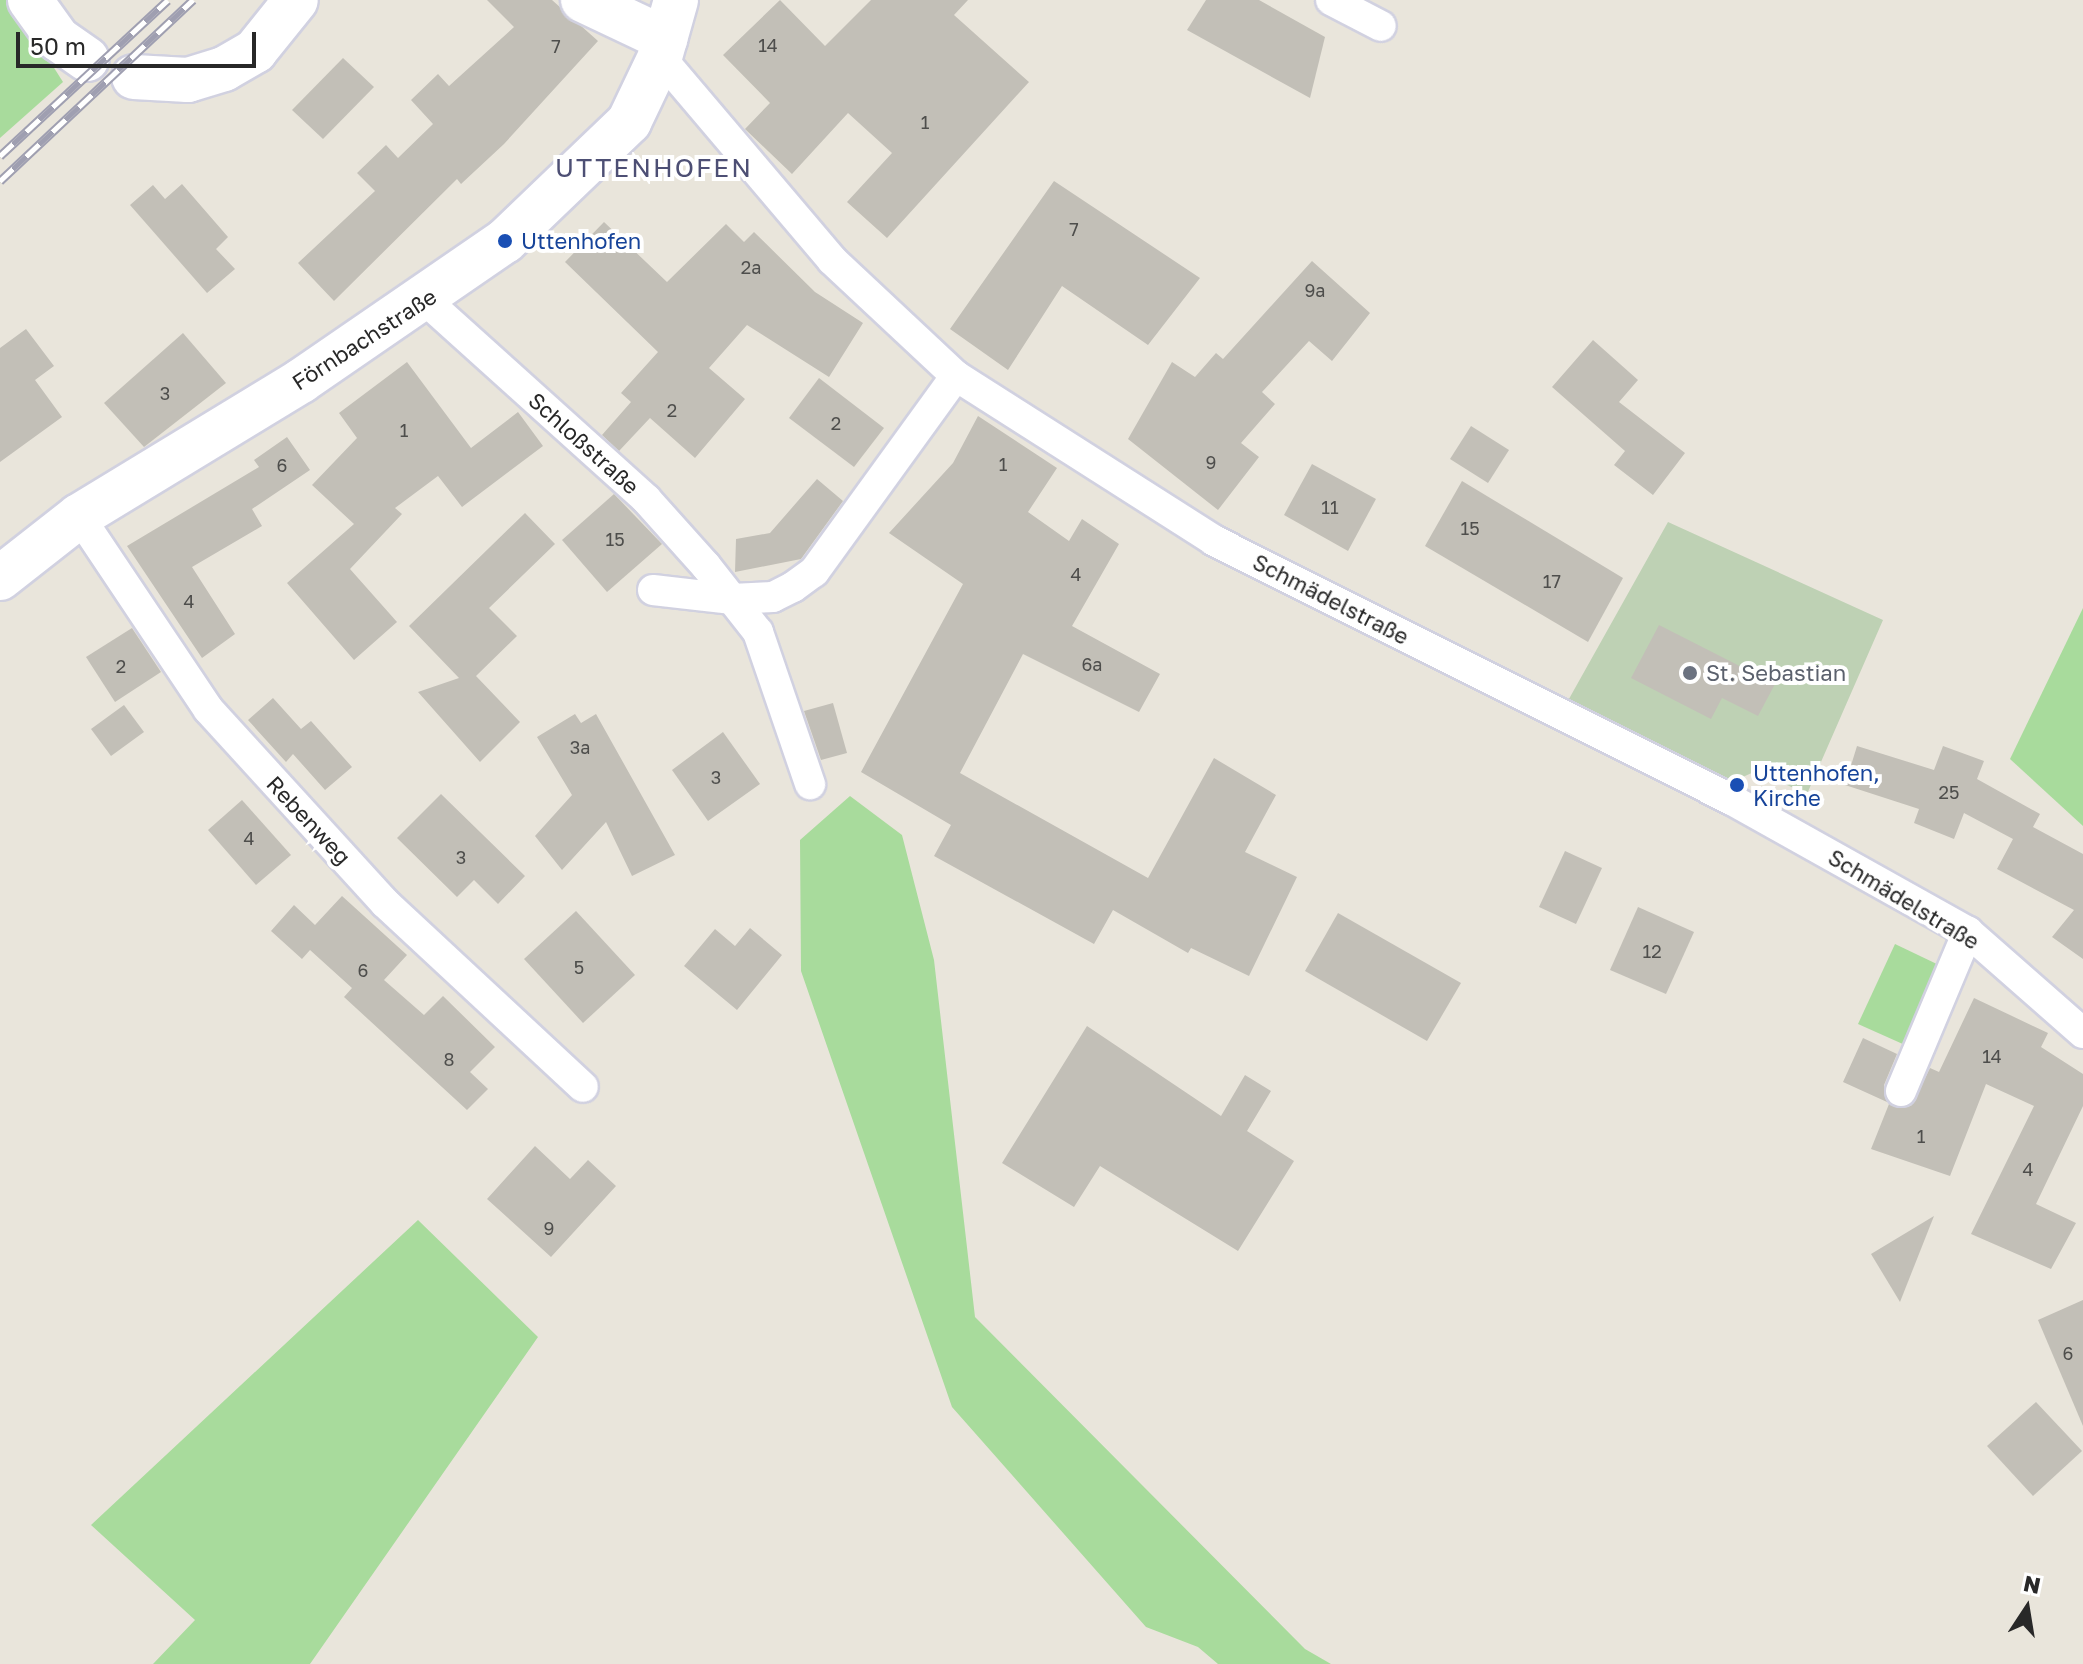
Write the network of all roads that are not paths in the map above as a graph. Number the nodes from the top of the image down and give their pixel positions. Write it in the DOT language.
graph roads {
  1 [pos="30,0"];
  2 [pos="296,0"];
  3 [pos="583,0"];
  4 [pos="1331,0"];
  5 [pos="1381,26"];
  6 [pos="667,32"];
  7 [pos="87,59"];
  8 [pos="134,77"];
  9 [pos="424,299"];
  10 [pos="956,376"];
  11 [pos="79,516"];
  12 [pos="0,578"];
  13 [pos="653,590"];
  14 [pos="732,599"];
  15 [pos="810,784"];
  16 [pos="1968,932"];
  17 [pos="2083,1033"];
  18 [pos="583,1087"];
  19 [pos="1901,1091"];
  1 -- 7 [label="street"];
  2 -- 8 [label="street"];
  3 -- 6 [label="street"];
  4 -- 5 [label="street"];
  6 -- 9 [label="street, Förnbachstraße"];
  6 -- 10 [label="street, Schmädelstraße"];
  9 -- 11 [label="street, Förnbachstraße"];
  9 -- 14 [label="street, Schloßstraße"];
  10 -- 14 [label="street"];
  10 -- 16 [label="street, Schmädelstraße"];
  11 -- 12 [label="street, Förnbachstraße"];
  11 -- 18 [label="street, Rebenweg"];
  13 -- 14 [label="street"];
  14 -- 15 [label="street, Schloßstraße"];
  16 -- 17 [label="street, Schmädelstraße"];
  16 -- 19 [label="street"];
}
